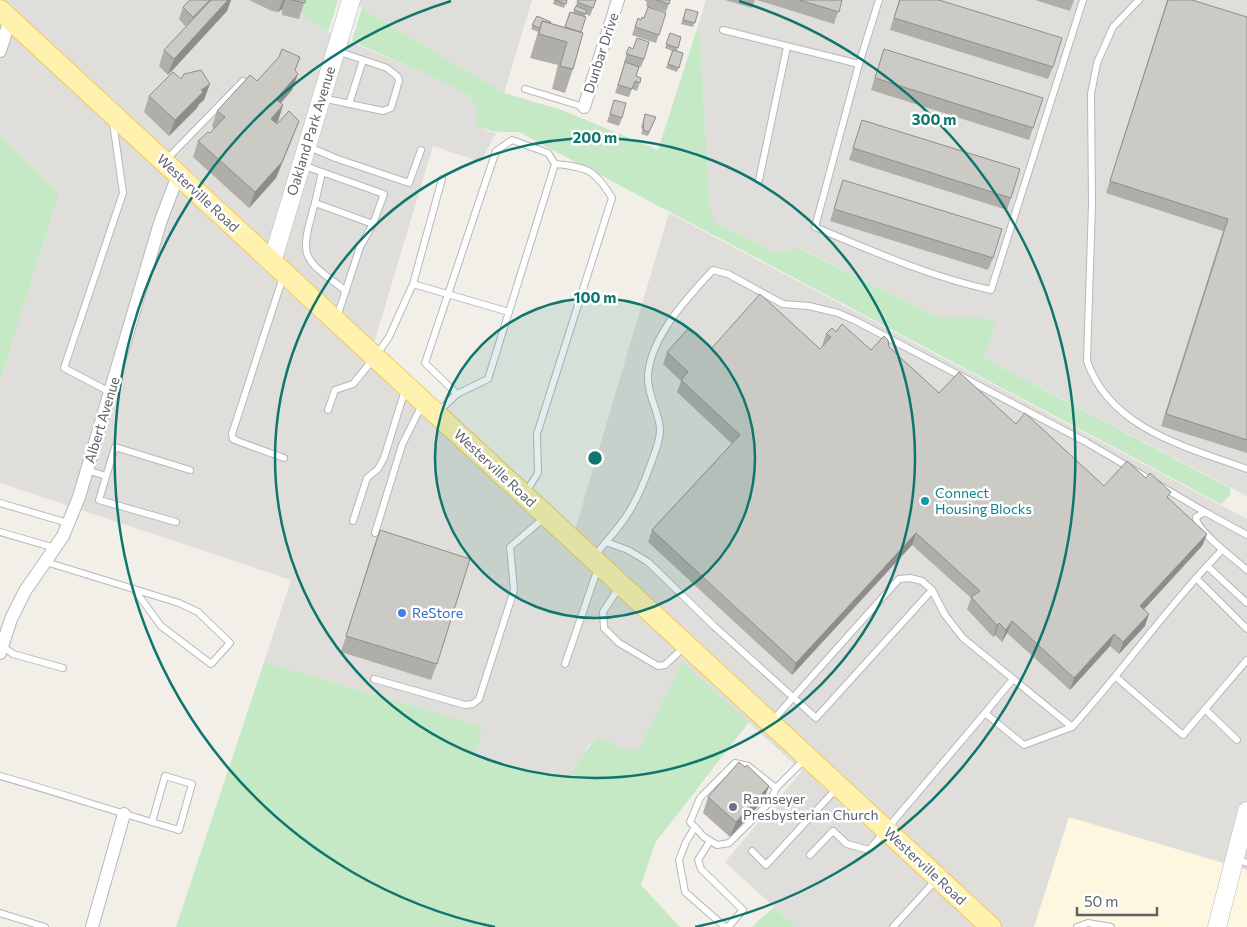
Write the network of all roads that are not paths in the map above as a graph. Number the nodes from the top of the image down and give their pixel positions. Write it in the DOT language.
graph roads {
  1 [pos="351,0"];
  2 [pos="618,0"];
  3 [pos="879,0"];
  4 [pos="1082,0"];
  5 [pos="1139,0"];
  6 [pos="5,14"];
  7 [pos="723,30"];
  8 [pos="787,47"];
  9 [pos="336,50"];
  10 [pos="0,51"];
  11 [pos="363,60"];
  12 [pos="859,64"];
  13 [pos="243,82"];
  14 [pos="526,89"];
  15 [pos="321,97"];
  16 [pos="349,104"];
  17 [pos="584,107"];
  18 [pos="112,114"];
  19 [pos="306,146"];
  20 [pos="421,150"];
  21 [pos="300,164"];
  22 [pos="555,164"];
  23 [pos="171,168"];
  24 [pos="322,172"];
  25 [pos="442,179"];
  26 [pos="758,180"];
  27 [pos="315,203"];
  28 [pos="374,224"];
  29 [pos="278,267"];
  30 [pos="413,284"];
  31 [pos="346,291"];
  32 [pos="448,294"];
  33 [pos="509,312"];
  34 [pos="336,321"];
  35 [pos="375,357"];
  36 [pos="406,386"];
  37 [pos="110,392"];
  38 [pos="457,394"];
  39 [pos="430,408"];
  40 [pos="328,410"];
  41 [pos="284,458"];
  42 [pos="1247,469"];
  43 [pos="87,470"];
  44 [pos="190,470"];
  45 [pos="106,476"];
  46 [pos="524,496"];
  47 [pos="0,503"];
  48 [pos="1205,512"];
  49 [pos="547,516"];
  50 [pos="353,521"];
  51 [pos="176,522"];
  52 [pos="68,523"];
  53 [pos="0,532"];
  54 [pos="375,533"];
  55 [pos="1247,535"];
  56 [pos="606,542"];
  57 [pos="55,548"];
  58 [pos="1222,550"];
  59 [pos="596,561"];
  60 [pos="46,562"];
  61 [pos="1207,566"];
  62 [pos="1247,570"];
  63 [pos="1196,578"];
  64 [pos="621,585"];
  65 [pos="134,589"];
  66 [pos="932,590"];
  67 [pos="1247,602"];
  68 [pos="1247,629"];
  69 [pos="686,645"];
  70 [pos="1,648"];
  71 [pos="1247,660"];
  72 [pos="565,664"];
  73 [pos="63,668"];
  74 [pos="1116,678"];
  75 [pos="374,679"];
  76 [pos="1013,679"];
  77 [pos="793,697"];
  78 [pos="1206,710"];
  79 [pos="985,713"];
  80 [pos="770,723"];
  81 [pos="1072,727"];
  82 [pos="1237,740"];
  83 [pos="807,757"];
  84 [pos="0,776"];
  85 [pos="839,786"];
  86 [pos="776,788"];
  87 [pos="1247,811"];
  88 [pos="130,816"];
  89 [pos="152,822"];
  90 [pos="695,827"];
  91 [pos="885,829"];
  92 [pos="710,841"];
  93 [pos="752,851"];
  94 [pos="810,855"];
  95 [pos="1240,861"];
  96 [pos="938,878"];
  97 [pos="0,913"];
  98 [pos="45,927"];
  99 [pos="92,927"];
  100 [pos="726,927"];
  101 [pos="893,927"];
  102 [pos="990,927"];
  103 [pos="1077,927"];
  104 [pos="1111,927"];
  105 [pos="1217,927"];
  1 -- 9 [label="main road, Oakland Park Avenue"];
  2 -- 17 [label="street, Dunbar Drive"];
  3 -- 12 [label="lane"];
  4 -- 12 [label="lane"];
  5 -- 42 [label="lane"];
  6 -- 10 [label="street"];
  6 -- 18 [label="main road, Westerville Road"];
  7 -- 8 [label="lane"];
  8 -- 12 [label="lane"];
  8 -- 26 [label="lane"];
  9 -- 11 [label="lane"];
  9 -- 15 [label="main road, Oakland Park Avenue"];
  11 -- 16 [label="lane"];
  11 -- 16 [label="lane"];
  13 -- 23 [label="lane"];
  14 -- 17 [label="lane"];
  15 -- 16 [label="lane"];
  15 -- 19 [label="main road, Oakland Park Avenue"];
  18 -- 23 [label="main road, Westerville Road"];
  18 -- 37 [label="lane"];
  19 -- 20 [label="lane"];
  19 -- 21 [label="main road, Oakland Park Avenue"];
  21 -- 24 [label="lane"];
  21 -- 29 [label="main road, Oakland Park Avenue"];
  22 -- 32 [label="lane"];
  22 -- 33 [label="lane"];
  22 -- 46 [label="lane"];
  23 -- 29 [label="main road, Westerville Road"];
  23 -- 37 [label="street, Albert Avenue"];
  24 -- 27 [label="lane"];
  24 -- 28 [label="lane"];
  25 -- 30 [label="lane"];
  27 -- 28 [label="lane"];
  27 -- 31 [label="lane"];
  28 -- 31 [label="lane"];
  29 -- 34 [label="main road, Westerville Road"];
  29 -- 41 [label="lane"];
  30 -- 32 [label="lane"];
  30 -- 35 [label="lane"];
  31 -- 34 [label="lane"];
  32 -- 33 [label="lane"];
  32 -- 38 [label="lane"];
  33 -- 38 [label="lane"];
  34 -- 35 [label="main road, Westerville Road"];
  35 -- 36 [label="main road, Westerville Road"];
  35 -- 40 [label="lane"];
  36 -- 39 [label="main road, Westerville Road"];
  36 -- 50 [label="lane"];
  37 -- 43 [label="street, Albert Avenue"];
  38 -- 39 [label="lane"];
  39 -- 46 [label="main road, Westerville Road"];
  39 -- 54 [label="lane"];
  43 -- 45 [label="lane"];
  43 -- 52 [label="street, Albert Avenue"];
  44 -- 45 [label="lane"];
  45 -- 51 [label="lane"];
  46 -- 49 [label="main road, Westerville Road"];
  47 -- 52 [label="lane"];
  48 -- 55 [label="lane"];
  48 -- 56 [label="lane"];
  48 -- 58 [label="lane"];
  49 -- 59 [label="main road, Westerville Road"];
  49 -- 75 [label="lane"];
  52 -- 57 [label="street, Albert Avenue"];
  53 -- 57 [label="lane"];
  56 -- 59 [label="lane"];
  56 -- 77 [label="lane"];
  57 -- 60 [label="street, Albert Avenue"];
  58 -- 61 [label="lane"];
  58 -- 62 [label="lane"];
  59 -- 64 [label="main road, Westerville Road"];
  59 -- 72 [label="lane"];
  60 -- 65 [label="lane"];
  60 -- 70 [label="street, Albert Avenue"];
  61 -- 63 [label="lane"];
  61 -- 67 [label="lane"];
  63 -- 68 [label="lane"];
  63 -- 74 [label="lane"];
  64 -- 69 [label="main road, Westerville Road"];
  64 -- 69 [label="lane"];
  65 -- 65 [label="lane"];
  66 -- 76 [label="lane"];
  66 -- 77 [label="lane"];
  66 -- 77 [label="lane"];
  69 -- 80 [label="main road, Westerville Road"];
  70 -- 73 [label="lane"];
  71 -- 78 [label="lane"];
  74 -- 78 [label="lane"];
  74 -- 81 [label="lane"];
  76 -- 79 [label="lane"];
  76 -- 81 [label="lane"];
  77 -- 80 [label="lane"];
  78 -- 82 [label="lane"];
  79 -- 81 [label="lane"];
  79 -- 91 [label="lane"];
  80 -- 83 [label="main road, Westerville Road"];
  83 -- 85 [label="main road, Westerville Road"];
  83 -- 86 [label="lane"];
  84 -- 88 [label="lane"];
  85 -- 91 [label="main road, Westerville Road"];
  85 -- 93 [label="lane"];
  86 -- 90 [label="lane"];
  86 -- 92 [label="lane"];
  87 -- 95 [label="main road"];
  88 -- 89 [label="lane"];
  88 -- 99 [label="street"];
  89 -- 89 [label="lane"];
  90 -- 92 [label="lane"];
  90 -- 100 [label="lane"];
  91 -- 94 [label="lane"];
  91 -- 96 [label="main road, Westerville Road"];
  92 -- 100 [label="lane"];
  95 -- 105 [label="main road"];
  96 -- 101 [label="lane"];
  96 -- 102 [label="main road, Westerville Road"];
  97 -- 98 [label="lane"];
  103 -- 104 [label="lane"];
}
